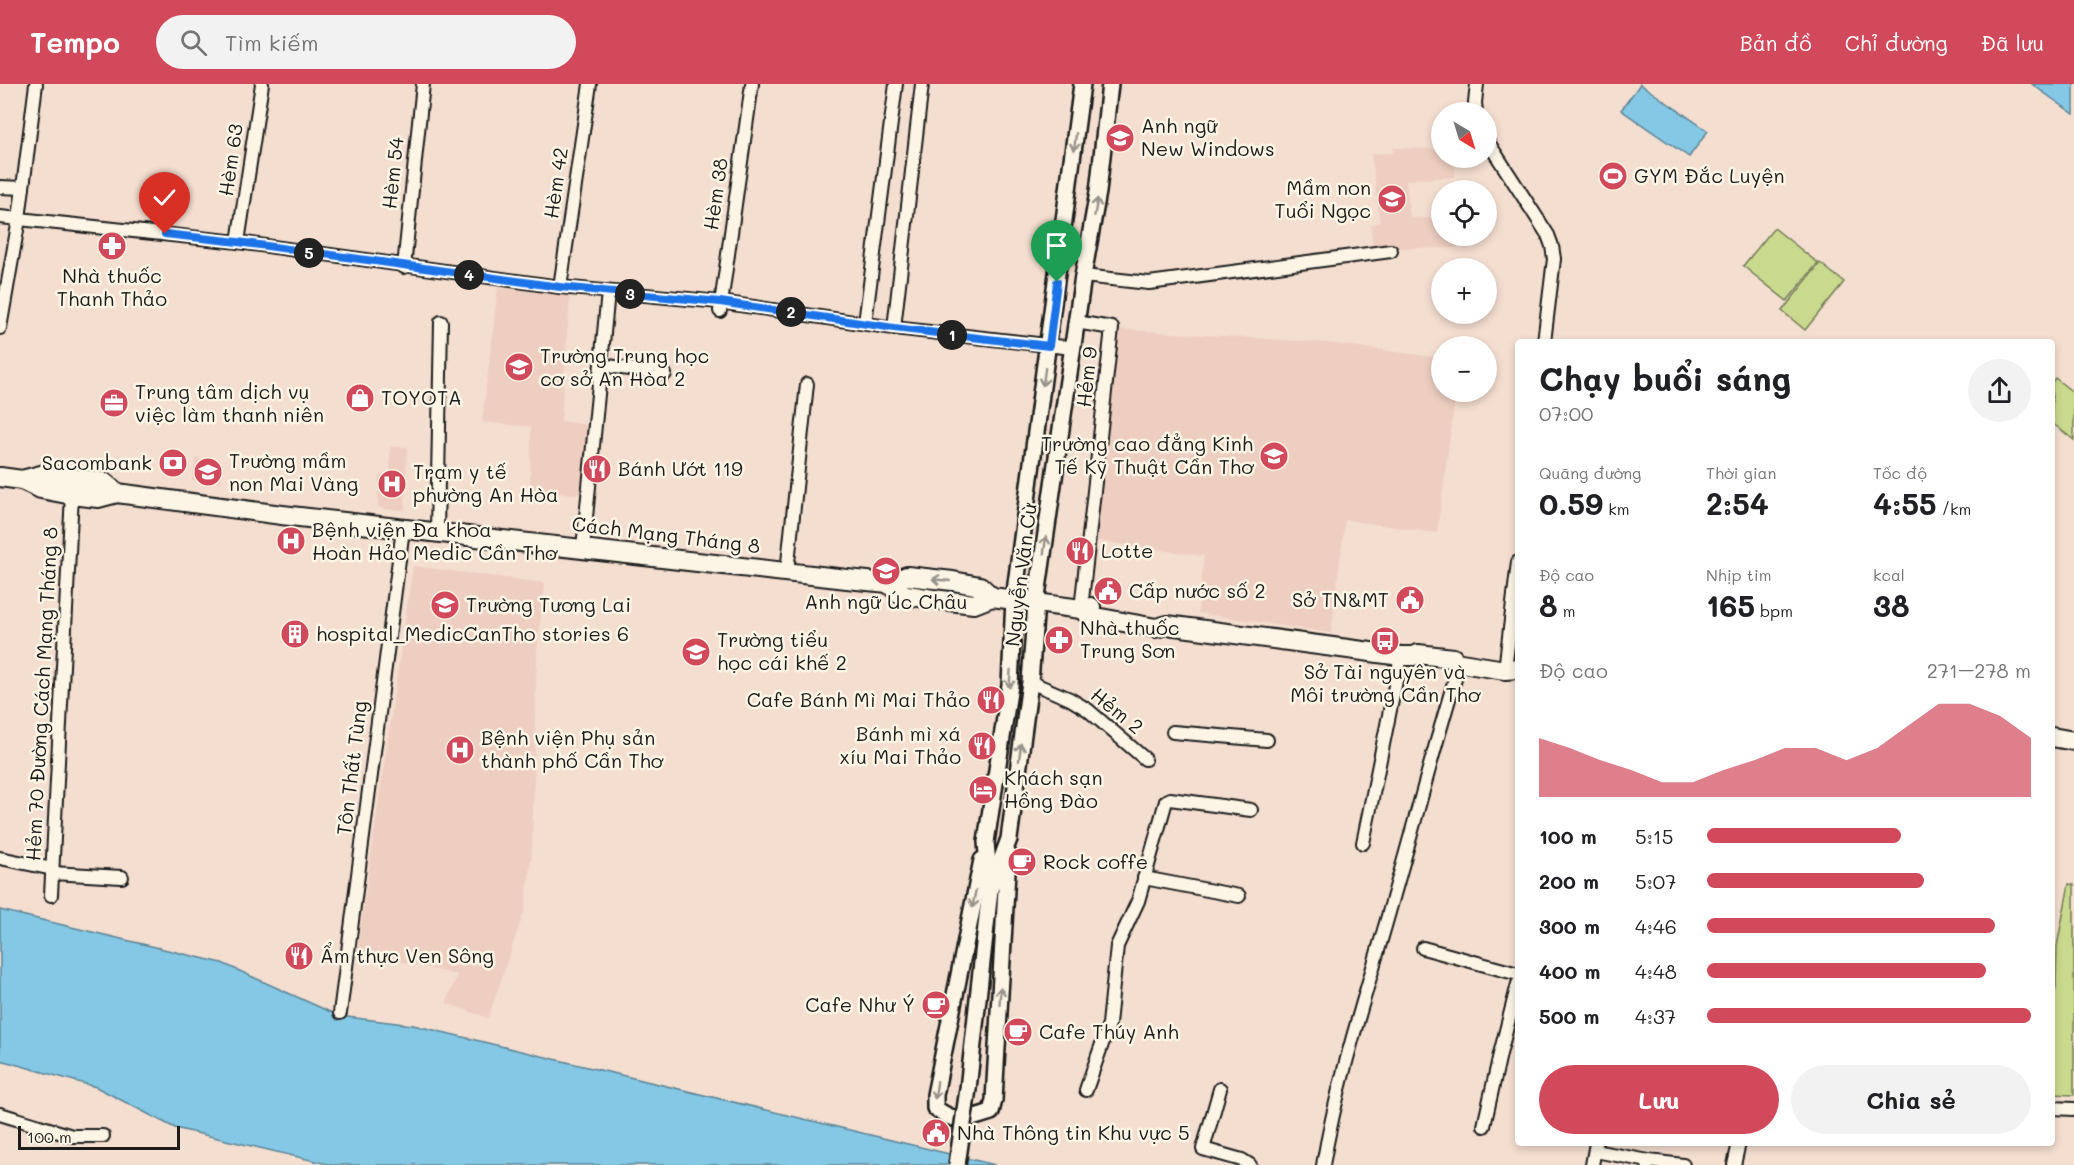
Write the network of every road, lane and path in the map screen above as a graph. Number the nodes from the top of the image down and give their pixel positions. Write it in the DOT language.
graph roads {
  1 [pos="36,84"];
  2 [pos="262,84"];
  3 [pos="423,84"];
  4 [pos="590,84"];
  5 [pos="752,84"];
  6 [pos="896,84"];
  7 [pos="922,84"];
  8 [pos="1082,84"];
  9 [pos="1110,84"];
  10 [pos="1477,84"];
  11 [pos="1476,102"];
  12 [pos="1497,156"];
  13 [pos="0,187"];
  14 [pos="23,188"];
  15 [pos="0,217"];
  16 [pos="19,219"];
  17 [pos="238,242"];
  18 [pos="1391,251"];
  19 [pos="404,267"];
  20 [pos="1083,276"];
  21 [pos="560,287"];
  22 [pos="609,292"];
  23 [pos="720,306"];
  24 [pos="441,322"];
  25 [pos="1076,322"];
  26 [pos="865,323"];
  27 [pos="0,328"];
  28 [pos="894,328"];
  29 [pos="1544,339"];
  30 [pos="1049,346"];
  31 [pos="1073,348"];
  32 [pos="601,365"];
  33 [pos="666,374"];
  34 [pos="807,384"];
  35 [pos="0,477"];
  36 [pos="22,480"];
  37 [pos="117,493"];
  38 [pos="72,495"];
  39 [pos="403,529"];
  40 [pos="437,532"];
  41 [pos="583,548"];
  42 [pos="787,572"];
  43 [pos="1014,599"];
  44 [pos="1036,603"];
  45 [pos="1081,609"];
  46 [pos="1515,643"];
  47 [pos="1407,656"];
  48 [pos="1457,662"];
  49 [pos="1514,670"];
  50 [pos="1029,682"];
  51 [pos="1173,732"];
  52 [pos="2055,738"];
  53 [pos="1267,740"];
  54 [pos="2074,741"];
  55 [pos="1145,759"];
  56 [pos="1251,810"];
  57 [pos="1009,839"];
  58 [pos="986,842"];
  59 [pos="1363,843"];
  60 [pos="0,858"];
  61 [pos="52,871"];
  62 [pos="122,877"];
  63 [pos="1144,878"];
  64 [pos="990,890"];
  65 [pos="51,895"];
  66 [pos="1239,896"];
  67 [pos="1423,948"];
  68 [pos="1515,973"];
  69 [pos="1515,997"];
  70 [pos="340,1013"];
  71 [pos="1220,1089"];
  72 [pos="1086,1090"];
  73 [pos="2055,1108"];
  74 [pos="2074,1109"];
  75 [pos="0,1114"];
  76 [pos="1484,1126"];
  77 [pos="104,1136"];
  78 [pos="1738,1146"];
  79 [pos="1596,1147"];
  80 [pos="1649,1163"];
  81 [pos="957,1165"];
  82 [pos="1250,1165"];
  83 [pos="1323,1165"];
  84 [pos="1592,1165"];
  85 [pos="1683,1165"];
  86 [pos="1734,1165"];
  1 -- 14 [label="street"];
  2 -- 17 [label="street, Hèm 63"];
  3 -- 19 [label="street, Hèm 54"];
  4 -- 21 [label="street, Hèm 42"];
  5 -- 23 [label="street, Hèm 38"];
  6 -- 26 [label="street"];
  7 -- 28 [label="street"];
  8 -- 30 [label="main road, Nguyễn Văn Cừ, one-way"];
  20 -- 9 [label="main road, Nguyễn Văn Cừ, one-way"];
  10 -- 11 [label="street"];
  12 -- 29 [label="street"];
  13 -- 14 [label="street"];
  14 -- 16 [label="street"];
  15 -- 16 [label="street"];
  16 -- 17 [label="street"];
  16 -- 27 [label="street"];
  17 -- 19 [label="street"];
  18 -- 20 [label="street"];
  19 -- 21 [label="street"];
  20 -- 25 [label="main road, Nguyễn Văn Cừ"];
  21 -- 22 [label="street"];
  22 -- 23 [label="street"];
  22 -- 32 [label="street"];
  23 -- 26 [label="street"];
  24 -- 40 [label="street"];
  25 -- 31 [label="main road, Nguyễn Văn Cừ"];
  25 -- 45 [label="street, Hẻm 9"];
  26 -- 28 [label="street"];
  28 -- 30 [label="street"];
  30 -- 31 [label="street"];
  30 -- 43 [label="main road, Nguyễn Văn Cừ, one-way"];
  44 -- 31 [label="main road, Nguyễn Văn Cừ, one-way"];
  32 -- 33 [label="street"];
  32 -- 41 [label="street"];
  34 -- 42 [label="street"];
  35 -- 36 [label="highway, Cách Mạng Tháng 8"];
  36 -- 37 [label="highway, Cách Mạng Tháng 8"];
  36 -- 38 [label="highway, Cách Mạng Tháng 8"];
  37 -- 38 [label="highway, Cách Mạng Tháng 8"];
  37 -- 39 [label="highway, Cách Mạng Tháng 8"];
  38 -- 61 [label="street, Hẻm 70 Đường Cách Mạng Tháng 8"];
  39 -- 40 [label="highway, Cách Mạng Tháng 8"];
  39 -- 70 [label="street, Tôn Thất Tùng"];
  40 -- 41 [label="highway, Cách Mạng Tháng 8"];
  41 -- 42 [label="highway, Cách Mạng Tháng 8"];
  42 -- 43 [label="highway, Cách Mạng Tháng 8"];
  43 -- 44 [label="highway, Cách Mạng Tháng 8"];
  43 -- 58 [label="main road, Nguyễn Văn Cừ, one-way"];
  44 -- 45 [label="highway, Cách Mạng Tháng 8"];
  44 -- 50 [label="main road, Nguyễn Văn Cừ"];
  45 -- 47 [label="highway, Cách Mạng Tháng 8"];
  46 -- 49 [label="street"];
  47 -- 48 [label="highway, Cách Mạng Tháng 8"];
  47 -- 59 [label="street"];
  48 -- 49 [label="highway, Cách Mạng Tháng 8"];
  48 -- 83 [label="street"];
  50 -- 55 [label="street, Hẻm 2"];
  57 -- 50 [label="main road, Nguyễn Văn Cừ, one-way"];
  51 -- 53 [label="street"];
  52 -- 54 [label="highway"];
  56 -- 63 [label="street"];
  58 -- 57 [label="main road, one-way"];
  57 -- 64 [label="main road, Nguyễn Văn Cừ"];
  58 -- 64 [label="main road, Nguyễn Văn Cừ"];
  60 -- 61 [label="street"];
  61 -- 62 [label="street"];
  61 -- 65 [label="street, Hẻm 70 Đường Cách Mạng Tháng 8"];
  63 -- 66 [label="street"];
  63 -- 72 [label="street"];
  64 -- 81 [label="main road, Nguyễn Văn Cừ, bridge"];
  67 -- 68 [label="street"];
  69 -- 76 [label="street"];
  71 -- 82 [label="street"];
  73 -- 74 [label="street"];
  75 -- 77 [label="street"];
  78 -- 86 [label="street"];
  79 -- 80 [label="street"];
  79 -- 84 [label="street"];
  80 -- 85 [label="street"];
}
